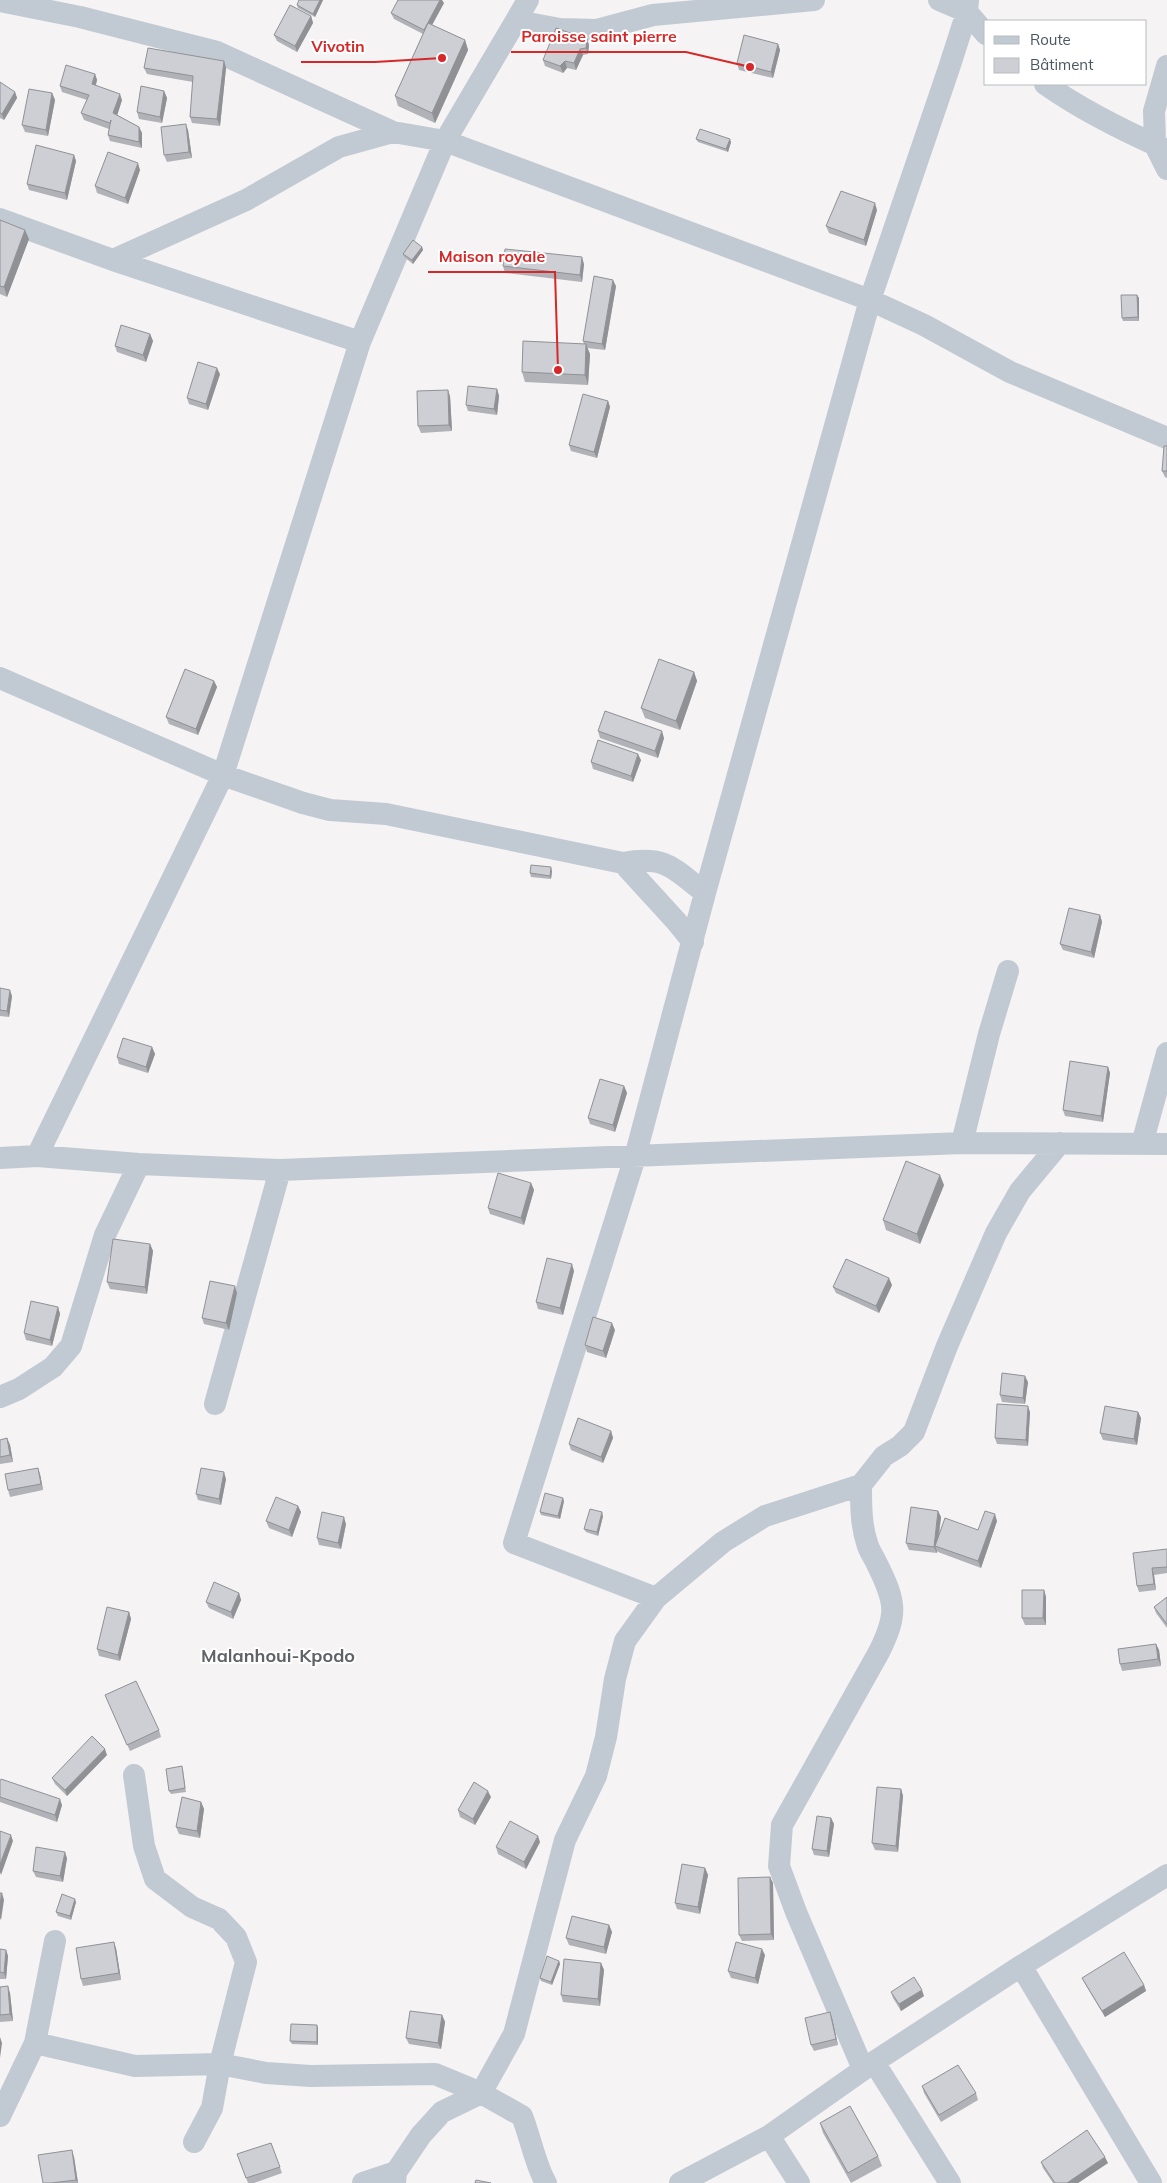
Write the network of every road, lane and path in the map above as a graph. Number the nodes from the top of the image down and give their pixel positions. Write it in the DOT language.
graph roads {
  1 [pos="528,0"];
  2 [pos="814,0"];
  3 [pos="939,0"];
  4 [pos="0,1"];
  5 [pos="968,6"];
  6 [pos="517,21"];
  7 [pos="984,31"];
  8 [pos="1167,66"];
  9 [pos="1046,85"];
  10 [pos="393,132"];
  11 [pos="445,141"];
  12 [pos="1161,148"];
  13 [pos="1167,169"];
  14 [pos="0,219"];
  15 [pos="113,260"];
  16 [pos="870,300"];
  17 [pos="360,342"];
  18 [pos="1167,438"];
  19 [pos="0,678"];
  20 [pos="223,775"];
  21 [pos="623,863"];
  22 [pos="705,893"];
  23 [pos="693,942"];
  24 [pos="1008,971"];
  25 [pos="1167,1053"];
  26 [pos="962,1143"];
  27 [pos="1060,1144"];
  28 [pos="1142,1144"];
  29 [pos="1167,1144"];
  30 [pos="38,1156"];
  31 [pos="634,1157"];
  32 [pos="0,1158"];
  33 [pos="139,1164"];
  34 [pos="280,1170"];
  35 [pos="0,1397"];
  36 [pos="215,1404"];
  37 [pos="861,1485"];
  38 [pos="656,1598"];
  39 [pos="134,1775"];
  40 [pos="1167,1875"];
  41 [pos="55,1941"];
  42 [pos="1020,1966"];
  43 [pos="35,2043"];
  44 [pos="220,2064"];
  45 [pos="869,2065"];
  46 [pos="481,2093"];
  47 [pos="0,2116"];
  48 [pos="769,2136"];
  49 [pos="194,2142"];
  50 [pos="395,2178"];
  51 [pos="363,2183"];
  52 [pos="546,2183"];
  53 [pos="680,2183"];
  54 [pos="799,2183"];
  55 [pos="950,2183"];
  56 [pos="1152,2183"];
  1 -- 6 [label="street"];
  2 -- 6 [label="street"];
  3 -- 5 [label="street"];
  4 -- 10 [label="street"];
  5 -- 7 [label="street"];
  5 -- 16 [label="street"];
  6 -- 11 [label="street"];
  8 -- 12 [label="street"];
  9 -- 12 [label="street"];
  10 -- 11 [label="street"];
  10 -- 15 [label="street"];
  11 -- 16 [label="street"];
  11 -- 17 [label="street"];
  12 -- 13 [label="street"];
  14 -- 15 [label="street"];
  15 -- 17 [label="street"];
  16 -- 18 [label="street"];
  16 -- 22 [label="street"];
  17 -- 20 [label="street"];
  19 -- 20 [label="street"];
  20 -- 21 [label="street"];
  20 -- 30 [label="street"];
  21 -- 22 [label="street"];
  21 -- 23 [label="street"];
  22 -- 23 [label="street"];
  23 -- 31 [label="street"];
  24 -- 26 [label="street"];
  25 -- 28 [label="street"];
  26 -- 27 [label="street"];
  26 -- 31 [label="street"];
  27 -- 28 [label="street"];
  27 -- 37 [label="street"];
  28 -- 29 [label="street"];
  30 -- 32 [label="street"];
  30 -- 33 [label="street"];
  31 -- 34 [label="street"];
  31 -- 38 [label="street"];
  33 -- 34 [label="street"];
  33 -- 35 [label="street"];
  34 -- 36 [label="street"];
  37 -- 38 [label="street"];
  37 -- 45 [label="street"];
  38 -- 46 [label="street"];
  39 -- 44 [label="street"];
  40 -- 42 [label="street"];
  41 -- 43 [label="street"];
  42 -- 45 [label="street"];
  42 -- 56 [label="street"];
  43 -- 44 [label="street"];
  43 -- 47 [label="street"];
  44 -- 46 [label="street"];
  44 -- 49 [label="street"];
  45 -- 48 [label="street"];
  45 -- 55 [label="street"];
  46 -- 50 [label="street"];
  46 -- 52 [label="street"];
  48 -- 53 [label="street"];
  48 -- 54 [label="street"];
  50 -- 51 [label="street"];
}
